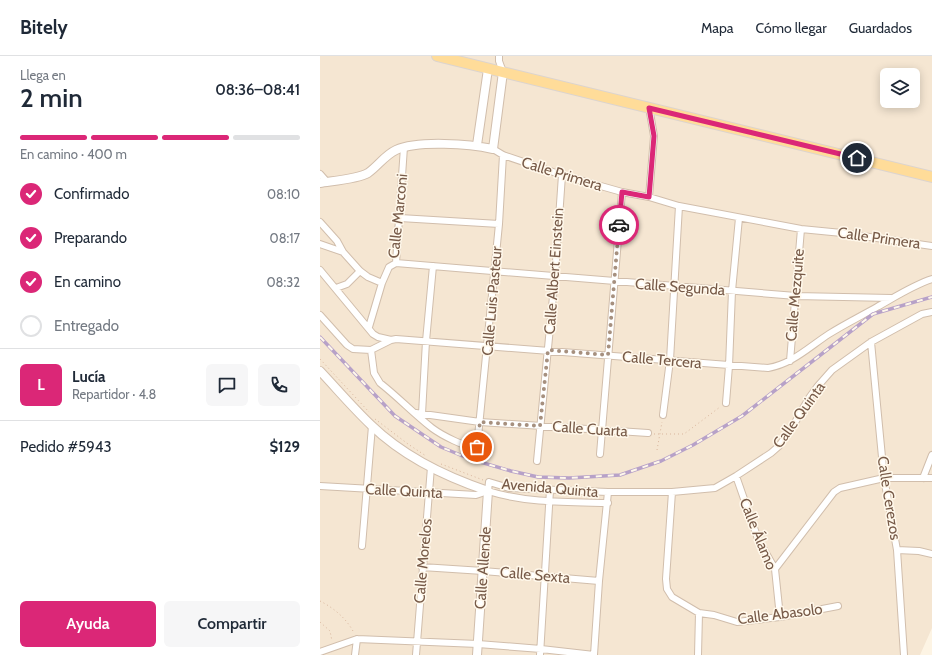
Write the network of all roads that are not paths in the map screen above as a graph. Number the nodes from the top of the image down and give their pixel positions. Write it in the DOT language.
graph roads {
  1 [pos="437,56"];
  2 [pos="499,58"];
  3 [pos="488,69"];
  4 [pos="503,72"];
  5 [pos="649,108"];
  6 [pos="477,145"];
  7 [pos="404,147"];
  8 [pos="493,149"];
  9 [pos="503,155"];
  10 [pos="320,174"];
  11 [pos="562,176"];
  12 [pos="932,177"];
  13 [pos="323,182"];
  14 [pos="622,192"];
  15 [pos="649,197"];
  16 [pos="679,206"];
  17 [pos="400,218"];
  18 [pos="739,218"];
  19 [pos="320,222"];
  20 [pos="499,224"];
  21 [pos="801,229"];
  22 [pos="320,244"];
  23 [pos="932,246"];
  24 [pos="343,252"];
  25 [pos="396,263"];
  26 [pos="433,266"];
  27 [pos="320,270"];
  28 [pos="360,271"];
  29 [pos="494,272"];
  30 [pos="555,276"];
  31 [pos="932,279"];
  32 [pos="614,282"];
  33 [pos="382,283"];
  34 [pos="675,287"];
  35 [pos="336,288"];
  36 [pos="732,291"];
  37 [pos="796,296"];
  38 [pos="892,298"];
  39 [pos="932,312"];
  40 [pos="320,315"];
  41 [pos="369,327"];
  42 [pos="391,340"];
  43 [pos="426,341"];
  44 [pos="871,342"];
  45 [pos="488,346"];
  46 [pos="371,350"];
  47 [pos="548,350"];
  48 [pos="608,355"];
  49 [pos="670,360"];
  50 [pos="790,361"];
  51 [pos="729,366"];
  52 [pos="320,371"];
  53 [pos="726,403"];
  54 [pos="419,414"];
  55 [pos="663,415"];
  56 [pos="480,422"];
  57 [pos="372,426"];
  58 [pos="540,426"];
  59 [pos="602,430"];
  60 [pos="648,433"];
  61 [pos="600,454"];
  62 [pos="932,455"];
  63 [pos="537,461"];
  64 [pos="431,467"];
  65 [pos="736,476"];
  66 [pos="884,478"];
  67 [pos="923,478"];
  68 [pos="932,480"];
  69 [pos="489,482"];
  70 [pos="320,486"];
  71 [pos="366,489"];
  72 [pos="550,490"];
  73 [pos="488,491"];
  74 [pos="430,492"];
  75 [pos="608,492"];
  76 [pos="672,492"];
  77 [pos="549,501"];
  78 [pos="608,503"];
  79 [pos="362,546"];
  80 [pos="897,550"];
  81 [pos="932,554"];
  82 [pos="422,567"];
  83 [pos="775,570"];
  84 [pos="483,571"];
  85 [pos="545,576"];
  86 [pos="599,581"];
  87 [pos="838,606"];
  88 [pos="699,613"];
  89 [pos="780,617"];
  90 [pos="356,639"];
  91 [pos="416,641"];
  92 [pos="478,644"];
  93 [pos="320,652"];
  94 [pos="540,652"];
  95 [pos="355,655"];
  96 [pos="416,655"];
  97 [pos="477,655"];
  98 [pos="594,655"];
  99 [pos="698,655"];
  100 [pos="904,655"];
  1 -- 3 [label="main road"];
  2 -- 3 [label="street"];
  2 -- 4 [label="street"];
  3 -- 4 [label="main road"];
  3 -- 6 [label="street"];
  4 -- 5 [label="main road"];
  4 -- 8 [label="street"];
  5 -- 12 [label="main road"];
  5 -- 15 [label="street"];
  6 -- 7 [label="street, Calle Primera"];
  6 -- 8 [label="street, Calle Primera"];
  7 -- 13 [label="street, Calle Primera"];
  7 -- 17 [label="street, Calle Marconi"];
  8 -- 9 [label="street, Calle Primera"];
  9 -- 11 [label="street, Calle Primera"];
  9 -- 20 [label="street, Calle Luis Pasteur"];
  10 -- 13 [label="street"];
  11 -- 14 [label="street, Calle Primera"];
  11 -- 30 [label="street, Calle Albert Einstein"];
  14 -- 15 [label="street, Calle Primera"];
  14 -- 32 [label="street"];
  15 -- 16 [label="street, Calle Primera"];
  16 -- 18 [label="street, Calle Primera"];
  16 -- 34 [label="street"];
  17 -- 20 [label="street"];
  17 -- 25 [label="street, Calle Marconi"];
  18 -- 21 [label="street, Calle Primera"];
  18 -- 36 [label="street"];
  19 -- 24 [label="street"];
  20 -- 29 [label="street, Calle Luis Pasteur"];
  21 -- 23 [label="street, Calle Primera"];
  21 -- 37 [label="street, Calle Mezquite"];
  22 -- 24 [label="street"];
  24 -- 28 [label="street"];
  25 -- 26 [label="street, Calle Segunda"];
  25 -- 33 [label="street, Calle Marconi"];
  26 -- 29 [label="street, Calle Segunda"];
  26 -- 43 [label="street"];
  27 -- 35 [label="street"];
  28 -- 33 [label="street"];
  28 -- 35 [label="street"];
  29 -- 30 [label="street, Calle Segunda"];
  29 -- 45 [label="street, Calle Luis Pasteur"];
  30 -- 32 [label="street, Calle Segunda"];
  30 -- 47 [label="street, Calle Albert Einstein"];
  31 -- 38 [label="street, Calle Tercera"];
  32 -- 34 [label="street, Calle Segunda"];
  32 -- 48 [label="street"];
  33 -- 41 [label="street, Calle Marconi"];
  34 -- 36 [label="street, Calle Segunda"];
  34 -- 49 [label="street"];
  35 -- 41 [label="street"];
  36 -- 37 [label="street, Calle Segunda"];
  36 -- 51 [label="street"];
  37 -- 38 [label="street, Calle Segunda"];
  37 -- 50 [label="street, Calle Mezquite"];
  38 -- 50 [label="street, Calle Tercera"];
  39 -- 44 [label="street, Calle Quinta"];
  40 -- 46 [label="street"];
  41 -- 42 [label="street"];
  42 -- 43 [label="street, Calle Tercera"];
  42 -- 46 [label="street, Calle Tercera"];
  43 -- 45 [label="street, Calle Tercera"];
  43 -- 54 [label="street"];
  44 -- 65 [label="street, Calle Quinta"];
  44 -- 66 [label="street, Calle Cerezos"];
  45 -- 47 [label="street, Calle Tercera"];
  45 -- 56 [label="street, Calle Luis Pasteur"];
  46 -- 54 [label="street"];
  47 -- 48 [label="street, Calle Tercera"];
  47 -- 58 [label="street, Calle Albert Einstein"];
  48 -- 49 [label="street, Calle Tercera"];
  48 -- 59 [label="street"];
  49 -- 51 [label="street, Calle Tercera"];
  49 -- 55 [label="street"];
  50 -- 51 [label="street, Calle Tercera"];
  51 -- 53 [label="street"];
  52 -- 57 [label="street, Avenida Quinta"];
  54 -- 56 [label="street, Calle Cuarta"];
  54 -- 56 [label="street, Calle Luis Pasteur"];
  56 -- 58 [label="street, Calle Cuarta"];
  57 -- 64 [label="street, Avenida Quinta"];
  57 -- 71 [label="street"];
  58 -- 59 [label="street, Calle Cuarta"];
  58 -- 63 [label="street, Calle Albert Einstein"];
  59 -- 60 [label="street, Calle Cuarta"];
  59 -- 61 [label="street"];
  62 -- 67 [label="street"];
  64 -- 73 [label="street, Avenida Quinta"];
  64 -- 74 [label="street, Calle Morelos"];
  65 -- 76 [label="street, Calle Quinta"];
  65 -- 83 [label="street, Calle Álamo"];
  66 -- 67 [label="street"];
  66 -- 80 [label="street, Calle Cerezos"];
  66 -- 83 [label="street"];
  67 -- 68 [label="street"];
  69 -- 72 [label="street, Avenida Quinta"];
  69 -- 73 [label="street, Calle Allende"];
  70 -- 71 [label="street, Calle Quinta"];
  71 -- 74 [label="street, Calle Quinta"];
  71 -- 79 [label="street"];
  72 -- 75 [label="street, Avenida Quinta"];
  72 -- 77 [label="street"];
  73 -- 74 [label="street, Calle Quinta"];
  73 -- 77 [label="street, Avenida Quinta"];
  73 -- 84 [label="street, Calle Allende"];
  74 -- 82 [label="street, Calle Morelos"];
  75 -- 76 [label="street, Calle Quinta"];
  75 -- 78 [label="street"];
  76 -- 88 [label="street, Calle Abasolo"];
  77 -- 78 [label="street, Avenida Quinta"];
  77 -- 85 [label="street"];
  78 -- 86 [label="street"];
  80 -- 81 [label="street"];
  80 -- 100 [label="street, Calle Cerezos"];
  82 -- 84 [label="street, Calle Sexta"];
  82 -- 91 [label="street, Calle Morelos"];
  83 -- 89 [label="street, Calle Álamo"];
  84 -- 85 [label="street, Calle Sexta"];
  84 -- 92 [label="street, Calle Allende"];
  85 -- 86 [label="street, Calle Sexta"];
  85 -- 94 [label="street"];
  86 -- 98 [label="street"];
  87 -- 89 [label="street, Calle Abasolo"];
  88 -- 89 [label="street, Calle Abasolo"];
  88 -- 99 [label="street"];
  90 -- 91 [label="street"];
  90 -- 93 [label="street"];
  90 -- 95 [label="street"];
  91 -- 92 [label="street"];
  91 -- 96 [label="street, Calle Morelos"];
  92 -- 94 [label="street"];
  92 -- 97 [label="street, Calle Allende"];
  94 -- 98 [label="street"];
}
